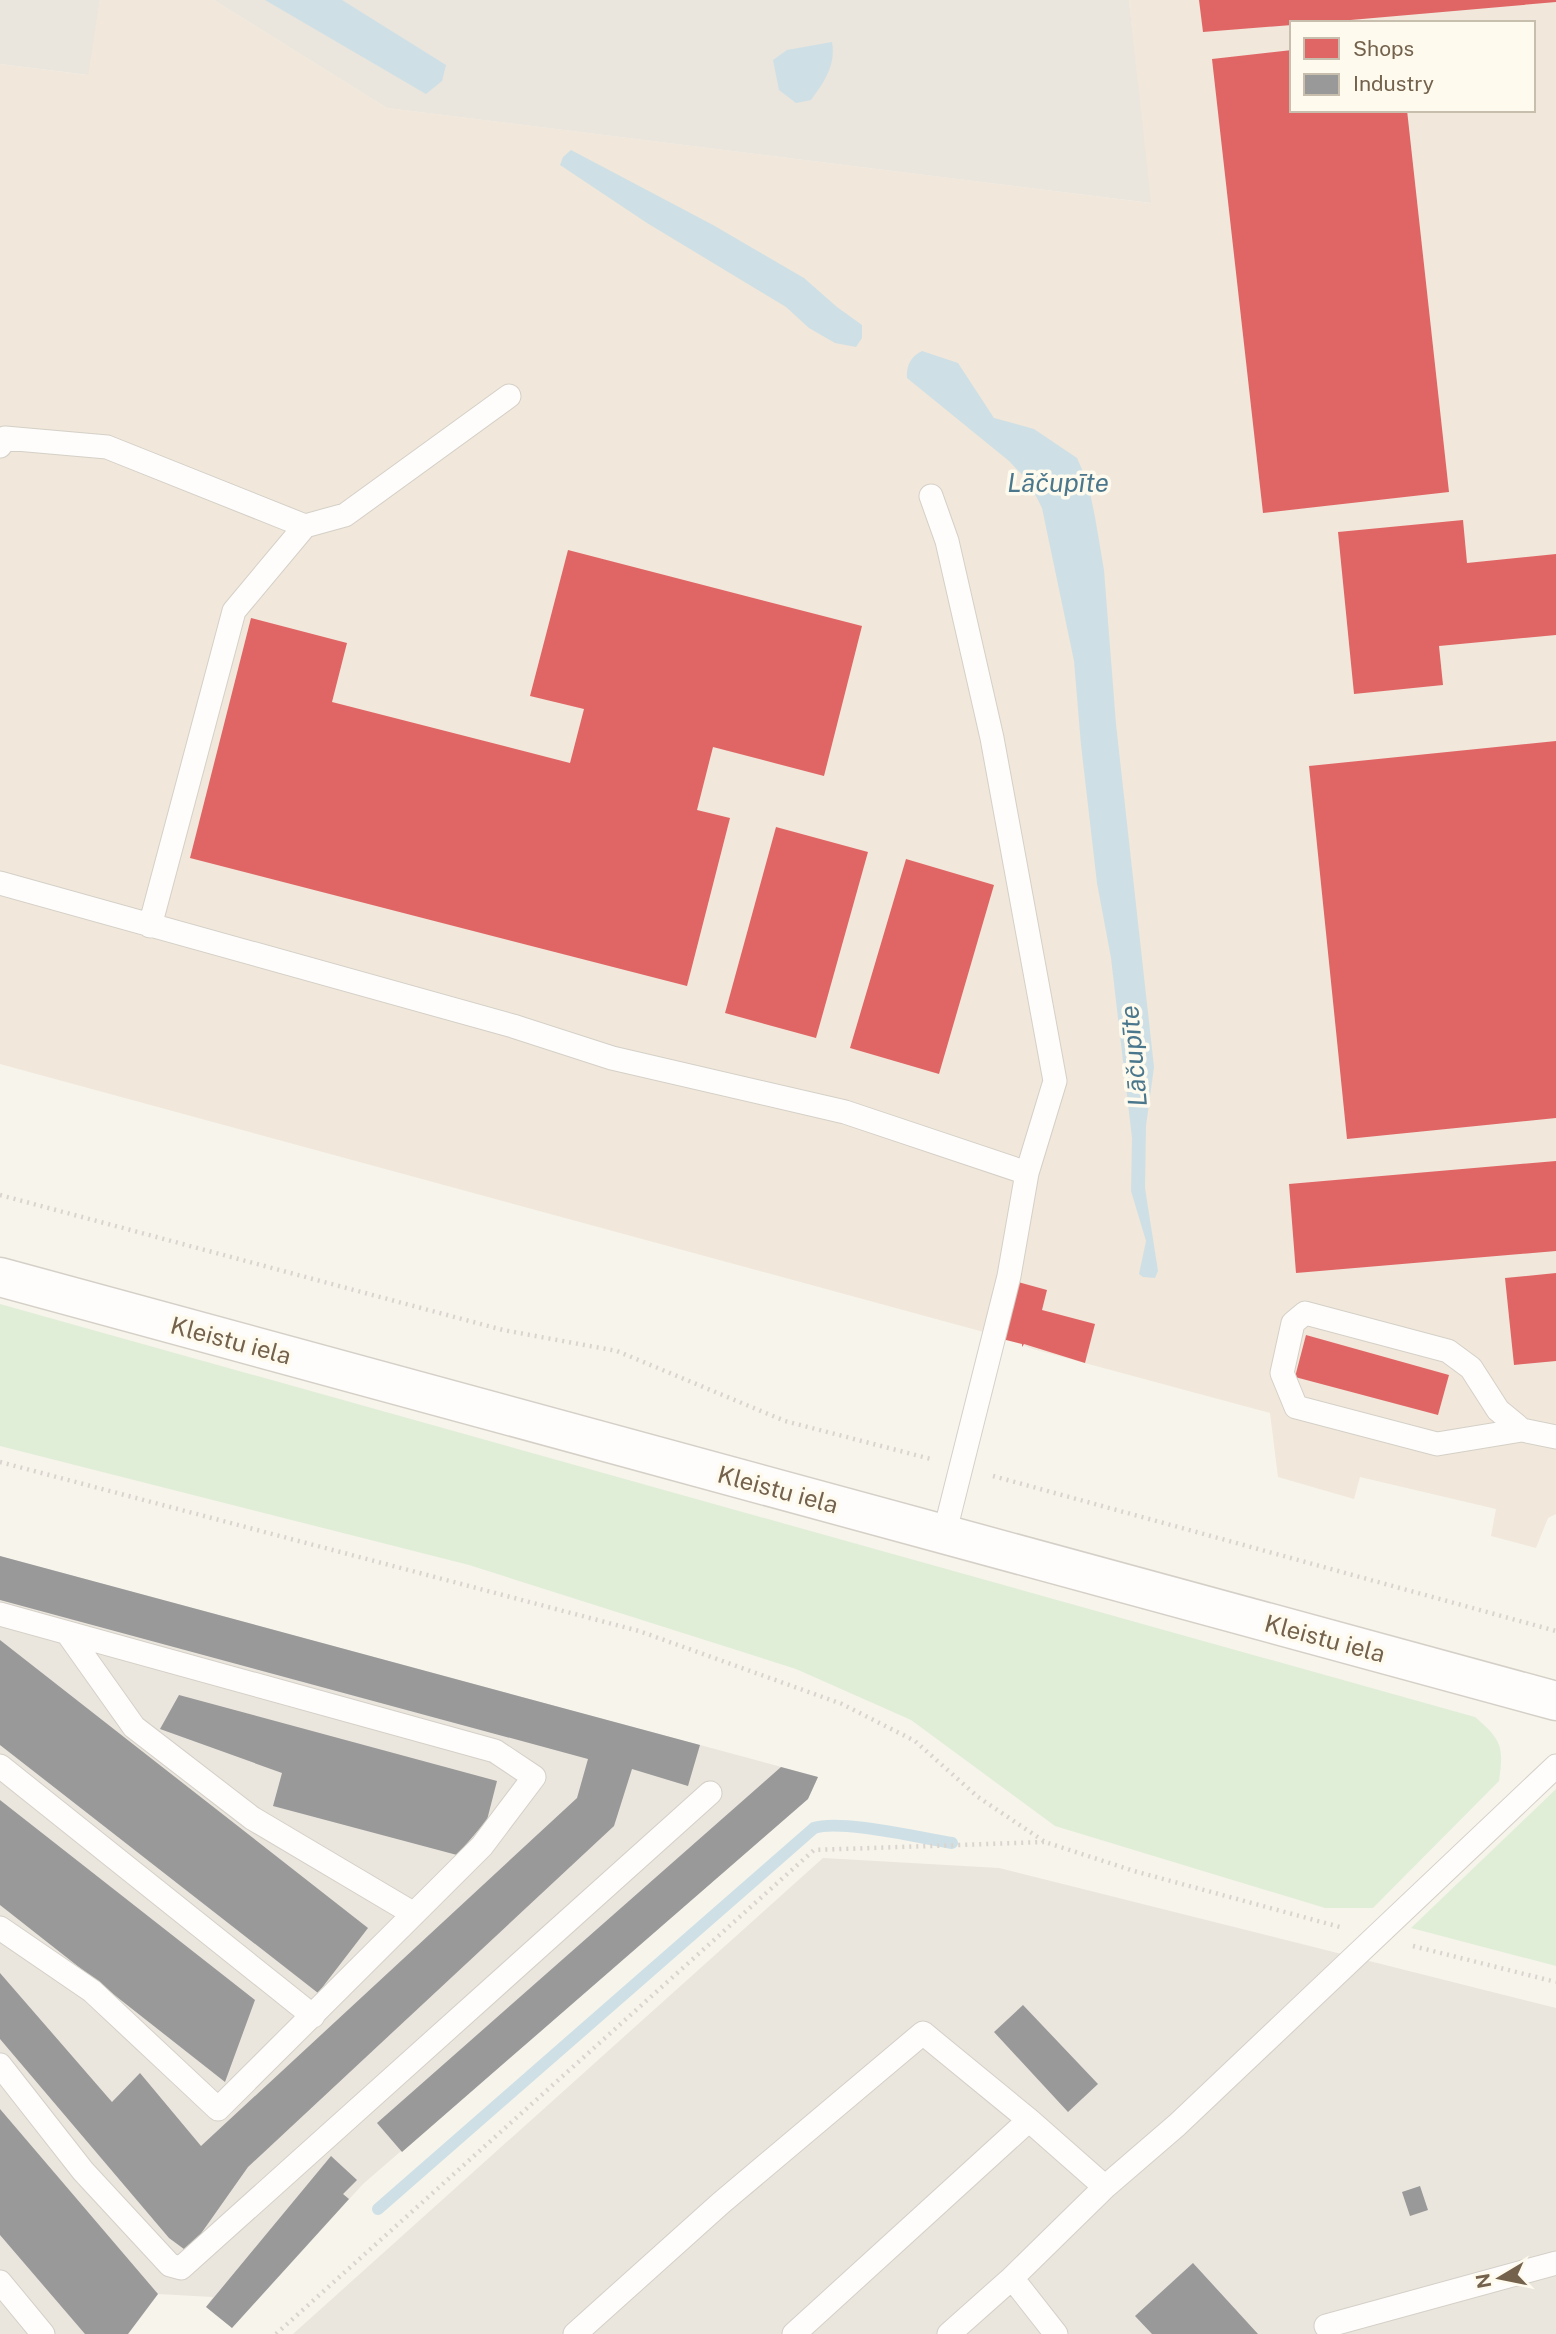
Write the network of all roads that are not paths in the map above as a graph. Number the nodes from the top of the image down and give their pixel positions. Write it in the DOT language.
graph roads {
  1 [pos="509,396"];
  2 [pos="0,446"];
  3 [pos="931,496"];
  4 [pos="305,526"];
  5 [pos="0,883"];
  6 [pos="150,926"];
  7 [pos="1027,1173"];
  8 [pos="0,1277"];
  9 [pos="1522,1430"];
  10 [pos="1556,1437"];
  11 [pos="944,1535"];
  12 [pos="0,1614"];
  13 [pos="68,1634"];
  14 [pos="1556,1701"];
  15 [pos="0,1766"];
  16 [pos="1556,1766"];
  17 [pos="710,1793"];
  18 [pos="414,1914"];
  19 [pos="0,1928"];
  20 [pos="313,2015"];
  21 [pos="0,2065"];
  22 [pos="1029,2120"];
  23 [pos="1105,2187"];
  24 [pos="1556,2263"];
  25 [pos="1012,2278"];
  26 [pos="0,2282"];
  27 [pos="1325,2326"];
  28 [pos="43,2334"];
  29 [pos="575,2334"];
  30 [pos="794,2334"];
  31 [pos="949,2334"];
  32 [pos="1056,2334"];
  1 -- 4 [label="lane"];
  2 -- 4 [label="lane"];
  3 -- 7 [label="lane"];
  4 -- 6 [label="lane"];
  5 -- 6 [label="lane"];
  6 -- 7 [label="lane"];
  7 -- 11 [label="lane"];
  8 -- 11 [label="main road, Kleistu iela"];
  9 -- 9 [label="lane"];
  9 -- 10 [label="lane"];
  11 -- 14 [label="main road, Kleistu iela"];
  12 -- 13 [label="lane"];
  13 -- 18 [label="lane"];
  13 -- 18 [label="lane"];
  15 -- 20 [label="lane"];
  16 -- 23 [label="lane"];
  17 -- 21 [label="lane"];
  18 -- 20 [label="lane"];
  19 -- 20 [label="lane"];
  22 -- 23 [label="lane"];
  22 -- 29 [label="lane"];
  22 -- 30 [label="lane"];
  23 -- 25 [label="lane"];
  24 -- 27 [label="lane"];
  25 -- 31 [label="lane"];
  25 -- 32 [label="lane"];
  26 -- 28 [label="lane"];
}
